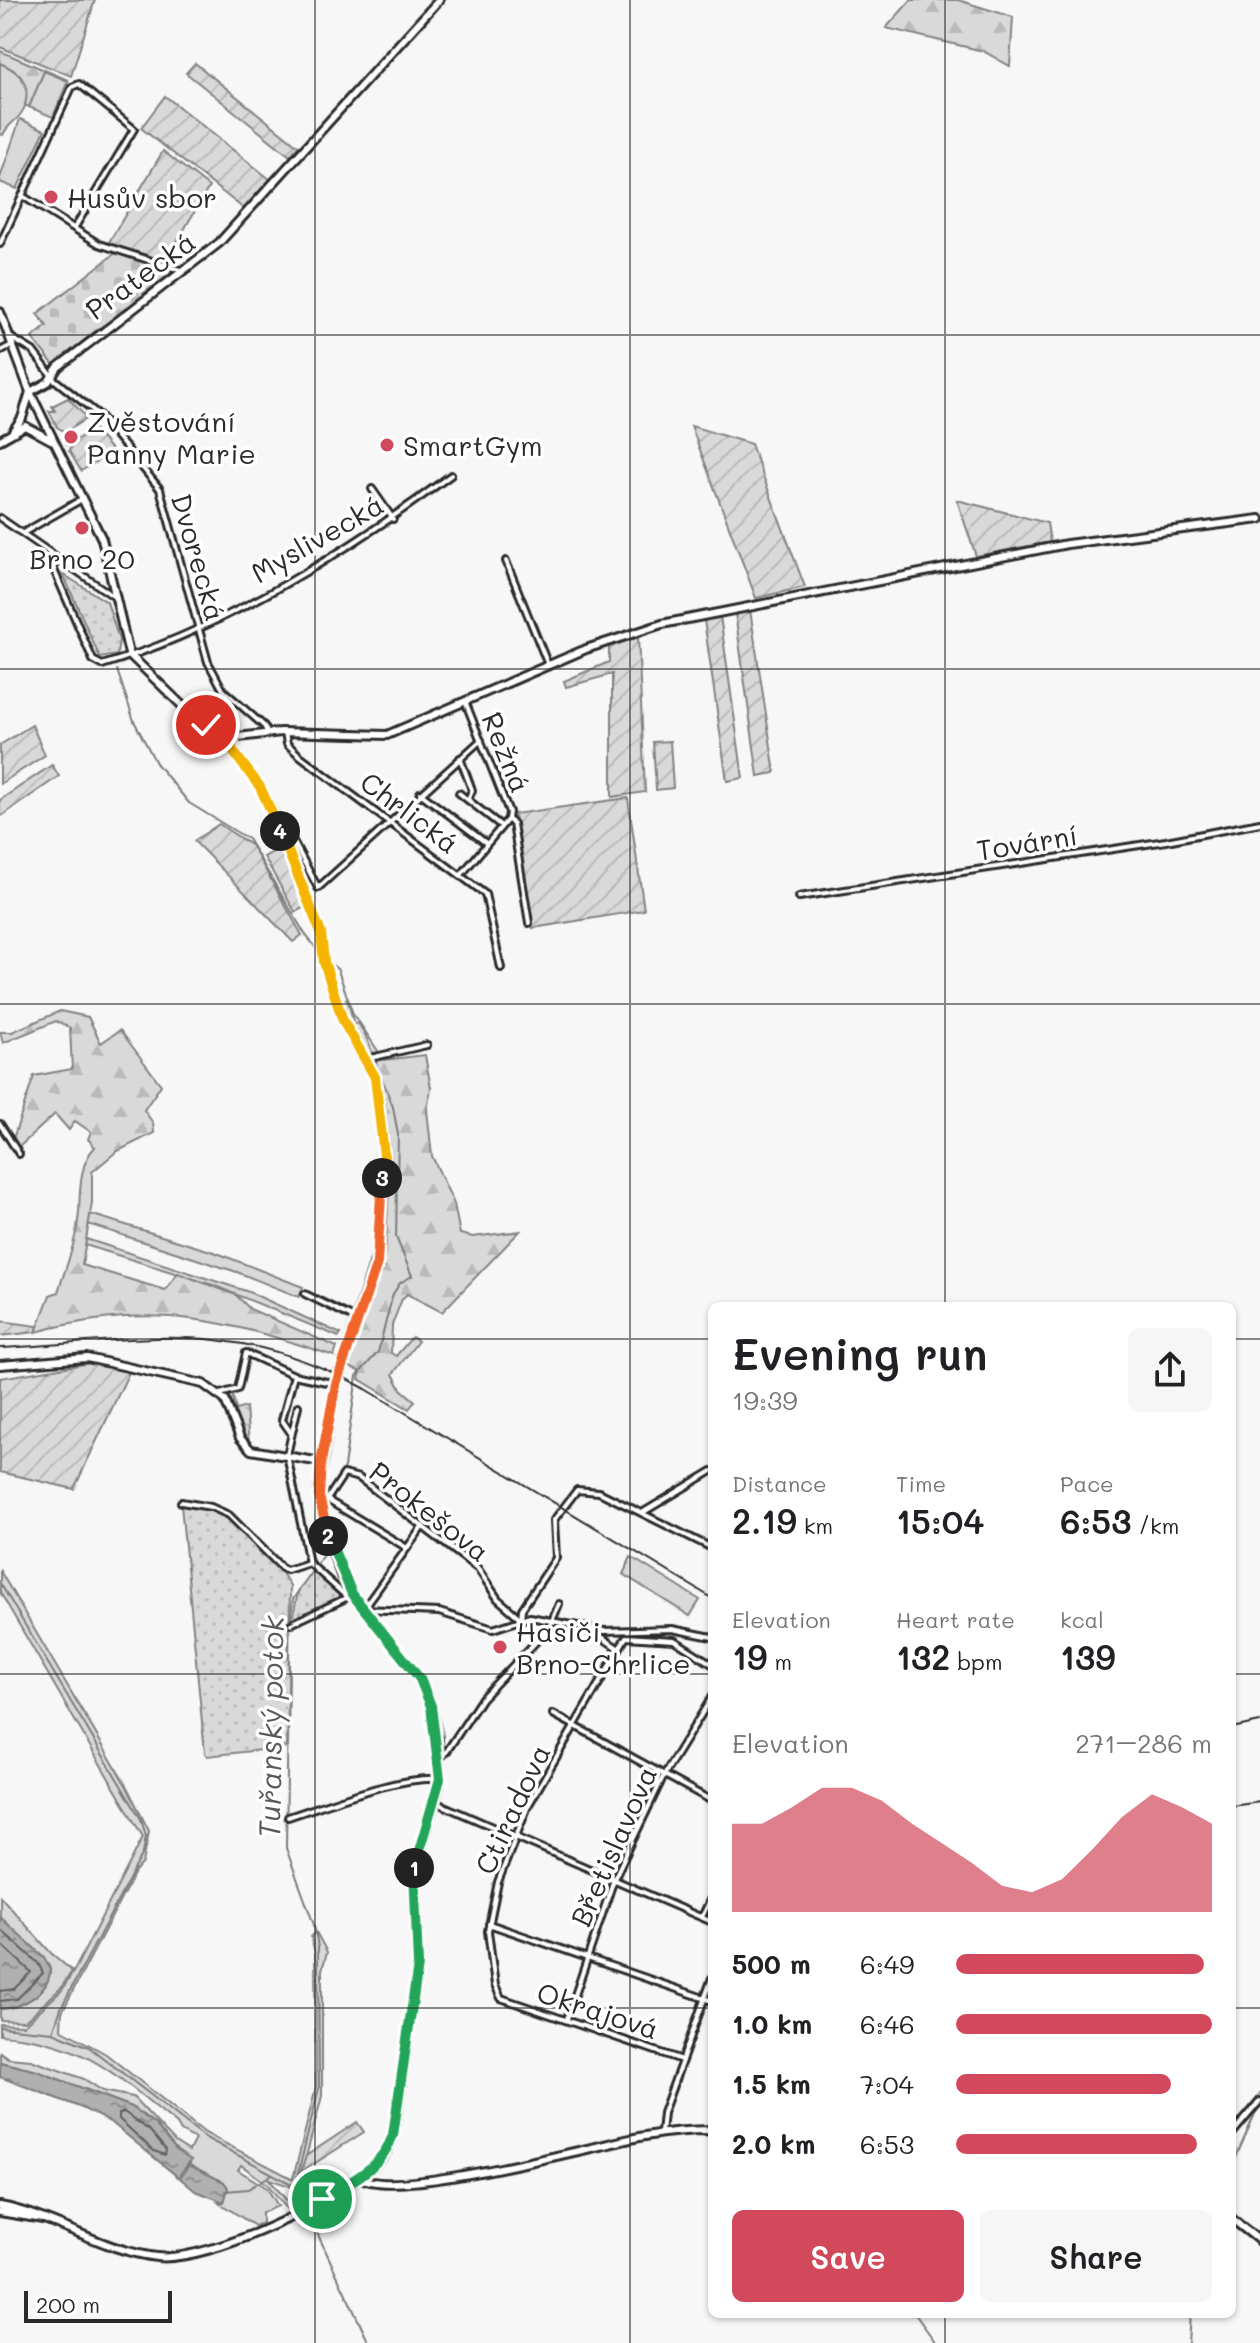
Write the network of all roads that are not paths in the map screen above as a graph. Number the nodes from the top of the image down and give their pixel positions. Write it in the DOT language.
graph roads {
  1 [pos="439,0"];
  2 [pos="24,197"];
  3 [pos="75,227"];
  4 [pos="0,244"];
  5 [pos="185,273"];
  6 [pos="0,312"];
  7 [pos="8,337"];
  8 [pos="10,346"];
  9 [pos="0,351"];
  10 [pos="52,376"];
  11 [pos="30,392"];
  12 [pos="13,431"];
  13 [pos="0,440"];
  14 [pos="56,444"];
  15 [pos="451,475"];
  16 [pos="372,489"];
  17 [pos="82,499"];
  18 [pos="0,518"];
  19 [pos="393,519"];
  20 [pos="1260,519"];
  21 [pos="23,533"];
  22 [pos="53,555"];
  23 [pos="506,561"];
  24 [pos="116,598"];
  25 [pos="199,627"];
  26 [pos="129,654"];
  27 [pos="548,665"];
  28 [pos="465,701"];
  29 [pos="202,723"];
  30 [pos="285,732"];
  31 [pos="268,733"];
  32 [pos="232,736"];
  33 [pos="481,740"];
  34 [pos="233,752"];
  35 [pos="460,758"];
  36 [pos="420,793"];
  37 [pos="459,793"];
  38 [pos="468,800"];
  39 [pos="508,819"];
  40 [pos="277,822"];
  41 [pos="390,822"];
  42 [pos="1260,823"];
  43 [pos="500,825"];
  44 [pos="486,843"];
  45 [pos="461,875"];
  46 [pos="799,897"];
  47 [pos="529,923"];
  48 [pos="501,968"];
  49 [pos="427,1045"];
  50 [pos="366,1059"];
  51 [pos="0,1124"];
  52 [pos="19,1154"];
  53 [pos="305,1294"];
  54 [pos="356,1319"];
  55 [pos="0,1365"];
  56 [pos="294,1375"];
  57 [pos="336,1384"];
  58 [pos="220,1394"];
  59 [pos="298,1406"];
  60 [pos="291,1433"];
  61 [pos="288,1458"];
  62 [pos="321,1462"];
  63 [pos="708,1473"];
  64 [pos="329,1501"];
  65 [pos="181,1502"];
  66 [pos="321,1508"];
  67 [pos="642,1513"];
  68 [pos="423,1526"];
  69 [pos="708,1546"];
  70 [pos="407,1548"];
  71 [pos="313,1566"];
  72 [pos="349,1596"];
  73 [pos="559,1604"];
  74 [pos="363,1609"];
  75 [pos="521,1619"];
  76 [pos="551,1621"];
  77 [pos="291,1624"];
  78 [pos="590,1629"];
  79 [pos="708,1636"];
  80 [pos="619,1649"];
  81 [pos="708,1661"];
  82 [pos="708,1704"];
  83 [pos="553,1714"];
  84 [pos="575,1726"];
  85 [pos="440,1758"];
  86 [pos="664,1775"];
  87 [pos="440,1779"];
  88 [pos="708,1799"];
  89 [pos="434,1801"];
  90 [pos="288,1817"];
  91 [pos="515,1835"];
  92 [pos="614,1879"];
  93 [pos="708,1904"];
  94 [pos="702,1917"];
  95 [pos="708,1920"];
  96 [pos="489,1924"];
  97 [pos="587,1958"];
  98 [pos="708,1989"];
  99 [pos="705,1997"];
  100 [pos="501,1998"];
  101 [pos="708,1999"];
  102 [pos="567,2019"];
  103 [pos="682,2060"];
  104 [pos="1260,2101"];
  105 [pos="1236,2129"];
  106 [pos="708,2130"];
  107 [pos="661,2133"];
  108 [pos="359,2176"];
  109 [pos="1,2208"];
  110 [pos="1236,2222"];
  111 [pos="1260,2241"];
  1 -- 5 [label="street, Pratecká"];
  2 -- 3 [label="street"];
  2 -- 3 [label="street"];
  2 -- 4 [label="street"];
  3 -- 5 [label="street"];
  5 -- 10 [label="street, Pratecká"];
  6 -- 7 [label="street"];
  7 -- 8 [label="street"];
  7 -- 10 [label="street, Dvorecká"];
  8 -- 9 [label="street"];
  8 -- 11 [label="street"];
  10 -- 11 [label="street, Pratecká"];
  10 -- 25 [label="street, Dvorecká"];
  11 -- 12 [label="street"];
  11 -- 14 [label="street"];
  12 -- 13 [label="street"];
  12 -- 14 [label="street"];
  14 -- 17 [label="street"];
  15 -- 19 [label="street, Myslivecká"];
  16 -- 19 [label="street"];
  17 -- 21 [label="street"];
  17 -- 24 [label="street"];
  18 -- 21 [label="street"];
  19 -- 25 [label="street, Myslivecká"];
  20 -- 27 [label="street"];
  21 -- 22 [label="street"];
  22 -- 24 [label="street"];
  22 -- 26 [label="street, Myslivecká"];
  23 -- 27 [label="street"];
  24 -- 26 [label="street"];
  25 -- 26 [label="street, Myslivecká"];
  25 -- 31 [label="street, Dvorecká"];
  26 -- 29 [label="street"];
  27 -- 28 [label="street"];
  28 -- 30 [label="street"];
  28 -- 33 [label="street, Režná"];
  29 -- 32 [label="street"];
  29 -- 34 [label="street"];
  30 -- 31 [label="street"];
  30 -- 41 [label="street, Chrlická"];
  31 -- 32 [label="street"];
  32 -- 34 [label="street"];
  33 -- 35 [label="street"];
  33 -- 39 [label="street, Režná"];
  34 -- 40 [label="street"];
  35 -- 36 [label="street"];
  35 -- 38 [label="street"];
  36 -- 41 [label="street"];
  36 -- 44 [label="street"];
  37 -- 38 [label="street"];
  38 -- 43 [label="street"];
  39 -- 43 [label="street, Režná"];
  39 -- 47 [label="street, Režná"];
  40 -- 41 [label="street"];
  40 -- 50 [label="street"];
  41 -- 45 [label="street, Chrlická"];
  42 -- 46 [label="street, Tovární"];
  43 -- 44 [label="street, Režná"];
  44 -- 45 [label="street, Režná"];
  45 -- 48 [label="street, Chrlická"];
  49 -- 50 [label="street"];
  50 -- 54 [label="street"];
  51 -- 52 [label="street"];
  53 -- 54 [label="street"];
  54 -- 57 [label="street"];
  55 -- 58 [label="street"];
  56 -- 57 [label="street"];
  56 -- 58 [label="street"];
  56 -- 60 [label="street"];
  57 -- 62 [label="street"];
  58 -- 61 [label="street"];
  59 -- 60 [label="street"];
  60 -- 61 [label="street"];
  61 -- 62 [label="street"];
  61 -- 71 [label="street"];
  62 -- 66 [label="street"];
  63 -- 67 [label="street"];
  64 -- 66 [label="street"];
  64 -- 68 [label="street, Prokešova"];
  64 -- 70 [label="street"];
  65 -- 71 [label="street"];
  66 -- 72 [label="street"];
  67 -- 69 [label="street"];
  67 -- 75 [label="street"];
  68 -- 70 [label="street"];
  68 -- 75 [label="street, Prokešova"];
  70 -- 74 [label="street"];
  71 -- 72 [label="street"];
  72 -- 74 [label="street"];
  72 -- 77 [label="street"];
  73 -- 76 [label="street"];
  74 -- 75 [label="street"];
  74 -- 85 [label="street"];
  75 -- 76 [label="street"];
  76 -- 78 [label="street"];
  76 -- 85 [label="street"];
  78 -- 79 [label="street"];
  78 -- 80 [label="street"];
  80 -- 81 [label="street"];
  80 -- 84 [label="street, Ctiradova"];
  82 -- 86 [label="street, Břetislavova"];
  83 -- 84 [label="street"];
  84 -- 86 [label="street"];
  84 -- 91 [label="street, Ctiradova"];
  85 -- 87 [label="street"];
  86 -- 88 [label="street"];
  86 -- 92 [label="street, Břetislavova"];
  87 -- 89 [label="street"];
  87 -- 90 [label="street"];
  89 -- 91 [label="street"];
  89 -- 108 [label="street"];
  91 -- 92 [label="street"];
  91 -- 96 [label="street, Ctiradova"];
  92 -- 94 [label="street"];
  92 -- 97 [label="street, Břetislavova"];
  93 -- 94 [label="street"];
  94 -- 95 [label="street"];
  96 -- 97 [label="street"];
  96 -- 100 [label="street, Ctiradova"];
  97 -- 99 [label="street"];
  97 -- 102 [label="street, Břetislavova"];
  98 -- 99 [label="street"];
  99 -- 101 [label="street"];
  99 -- 103 [label="street"];
  100 -- 102 [label="street, Okrajová"];
  102 -- 103 [label="street, Okrajová"];
  103 -- 107 [label="street"];
  104 -- 105 [label="street"];
  106 -- 107 [label="street"];
  107 -- 108 [label="street"];
  108 -- 109 [label="street"];
  110 -- 111 [label="street"];
}
